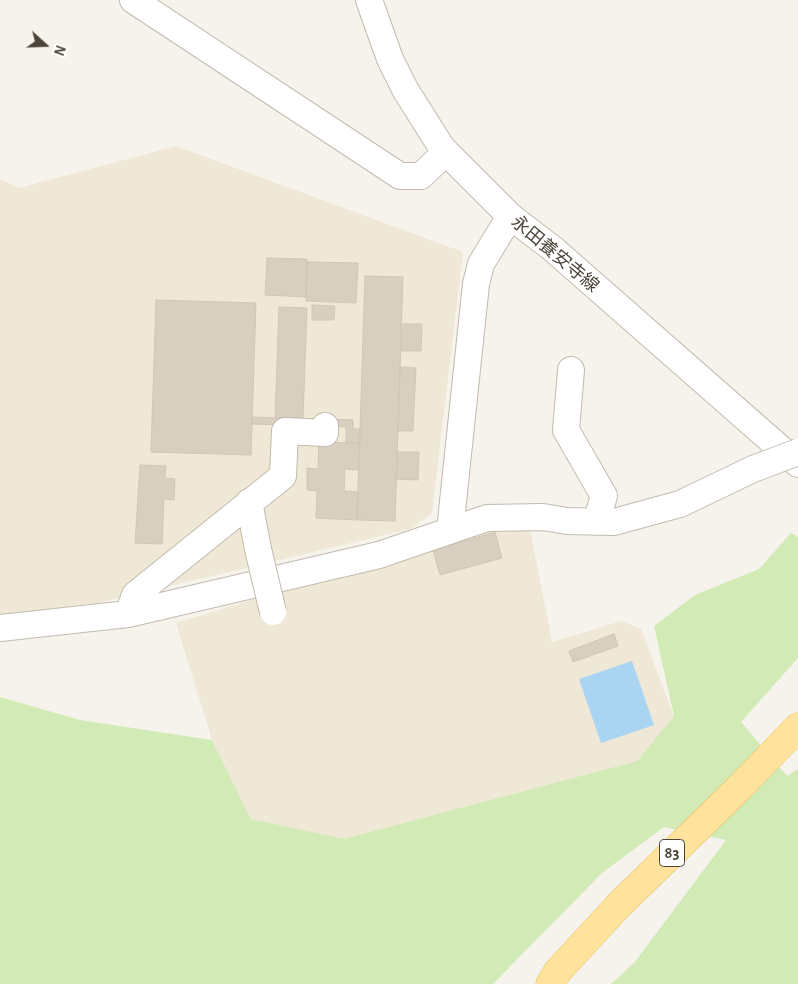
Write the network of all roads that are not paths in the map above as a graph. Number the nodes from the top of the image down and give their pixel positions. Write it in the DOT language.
graph roads {
  1 [pos="133,0"];
  2 [pos="369,0"];
  3 [pos="446,152"];
  4 [pos="510,216"];
  5 [pos="571,370"];
  6 [pos="326,419"];
  7 [pos="798,452"];
  8 [pos="798,464"];
  9 [pos="249,502"];
  10 [pos="596,522"];
  11 [pos="450,530"];
  12 [pos="273,612"];
  13 [pos="128,614"];
  14 [pos="0,628"];
  15 [pos="798,727"];
  16 [pos="550,984"];
  1 -- 3 [label="street"];
  2 -- 3 [label="street, 永田養安寺線"];
  3 -- 4 [label="street, 永田養安寺線"];
  4 -- 8 [label="street, 永田養安寺線"];
  4 -- 11 [label="street"];
  5 -- 10 [label="street"];
  6 -- 9 [label="street"];
  7 -- 10 [label="street, bridge"];
  9 -- 12 [label="street, bridge"];
  9 -- 13 [label="street"];
  10 -- 11 [label="street"];
  11 -- 13 [label="street"];
  13 -- 14 [label="street"];
  15 -- 16 [label="main road, 83"];
}
